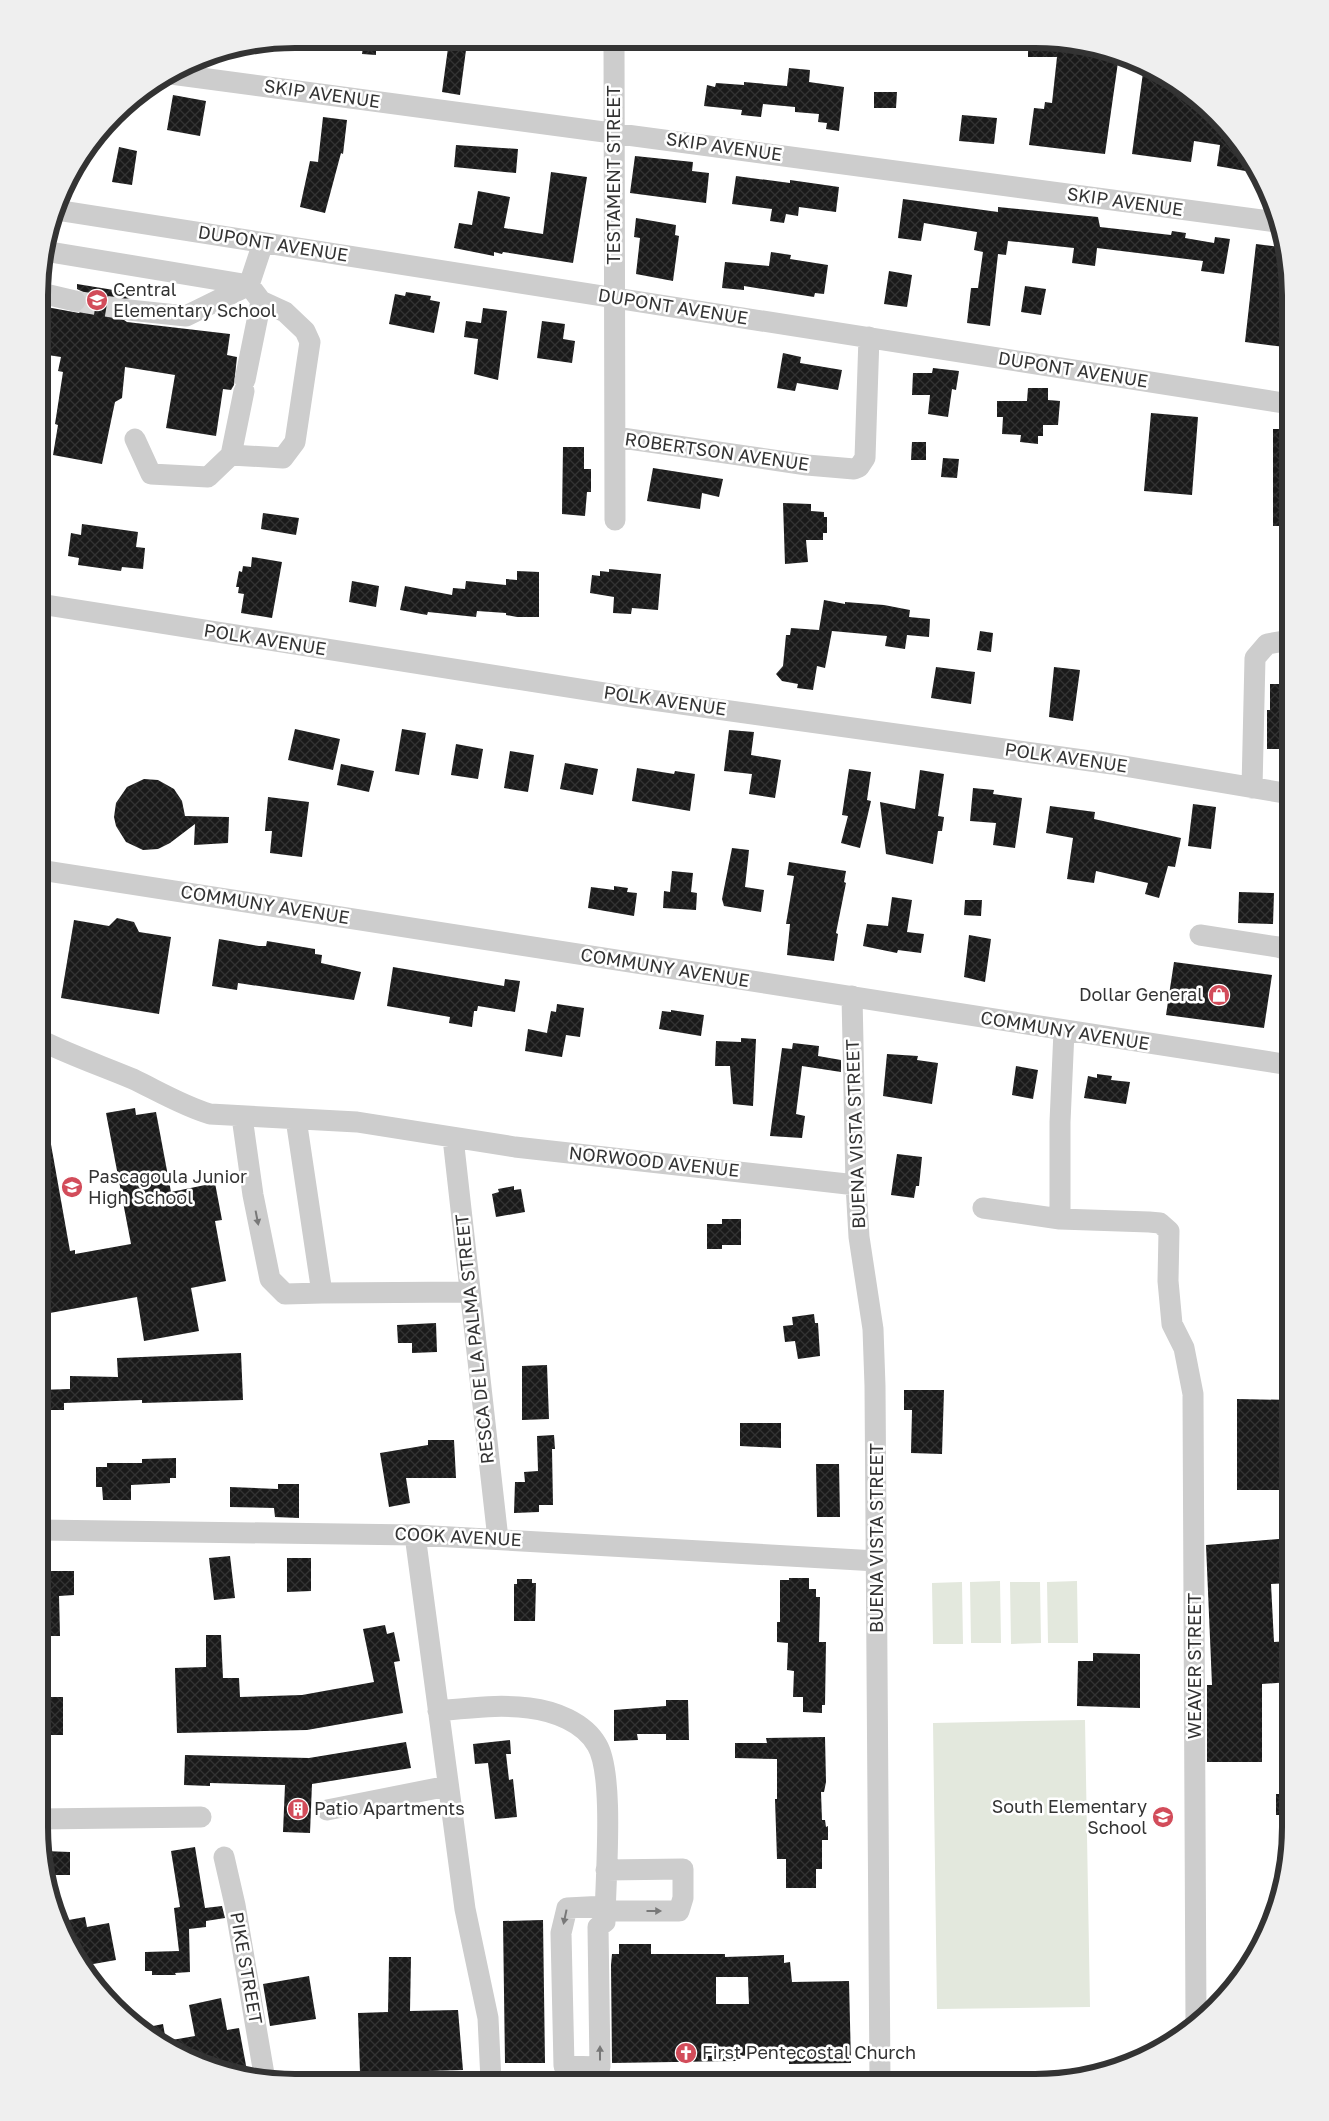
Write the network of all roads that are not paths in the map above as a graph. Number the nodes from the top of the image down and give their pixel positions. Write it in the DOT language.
graph roads {
  1 [pos="614,48"];
  2 [pos="181,75"];
  3 [pos="613,132"];
  4 [pos="62,211"];
  5 [pos="1270,221"];
  6 [pos="263,242"];
  7 [pos="51,252"];
  8 [pos="255,293"];
  9 [pos="48,294"];
  10 [pos="615,297"];
  11 [pos="74,301"];
  12 [pos="129,310"];
  13 [pos="869,337"];
  14 [pos="1282,403"];
  15 [pos="615,437"];
  16 [pos="135,439"];
  17 [pos="231,455"];
  18 [pos="615,520"];
  19 [pos="48,605"];
  20 [pos="1282,641"];
  21 [pos="1252,788"];
  22 [pos="1282,793"];
  23 [pos="48,874"];
  24 [pos="1200,935"];
  25 [pos="1282,949"];
  26 [pos="852,996"];
  27 [pos="1064,1031"];
  28 [pos="48,1043"];
  29 [pos="1282,1064"];
  30 [pos="242,1118"];
  31 [pos="296,1119"];
  32 [pos="453,1138"];
  33 [pos="856,1185"];
  34 [pos="982,1208"];
  35 [pos="1060,1219"];
  36 [pos="470,1292"];
  37 [pos="322,1293"];
  38 [pos="48,1530"];
  39 [pos="415,1534"];
  40 [pos="498,1539"];
  41 [pos="877,1561"];
  42 [pos="438,1711"];
  43 [pos="448,1786"];
  44 [pos="327,1810"];
  45 [pos="201,1817"];
  46 [pos="48,1819"];
  47 [pos="224,1857"];
  48 [pos="606,1870"];
  49 [pos="603,1915"];
  50 [pos="1196,2013"];
  51 [pos="263,2071"];
  52 [pos="491,2074"];
  53 [pos="880,2074"];
  1 -- 3 [label="street, TESTAMENT STREET"];
  2 -- 3 [label="street, SKIP AVENUE"];
  3 -- 5 [label="street, SKIP AVENUE"];
  3 -- 10 [label="street, TESTAMENT STREET"];
  4 -- 6 [label="street, DUPONT AVENUE"];
  6 -- 8 [label="street"];
  6 -- 10 [label="street, DUPONT AVENUE"];
  7 -- 8 [label="street"];
  8 -- 12 [label="street"];
  8 -- 17 [label="street"];
  8 -- 17 [label="street"];
  9 -- 11 [label="street"];
  10 -- 13 [label="street, DUPONT AVENUE"];
  10 -- 15 [label="street, TESTAMENT STREET"];
  13 -- 14 [label="street, DUPONT AVENUE"];
  13 -- 15 [label="street, ROBERTSON AVENUE"];
  15 -- 18 [label="street, TESTAMENT STREET"];
  16 -- 17 [label="street"];
  19 -- 21 [label="street, POLK AVENUE"];
  20 -- 21 [label="street"];
  21 -- 22 [label="street, POLK AVENUE"];
  23 -- 26 [label="street, COMMUNY AVENUE"];
  24 -- 25 [label="street"];
  26 -- 27 [label="street, COMMUNY AVENUE"];
  26 -- 33 [label="street, BUENA VISTA STREET"];
  27 -- 29 [label="street, COMMUNY AVENUE"];
  27 -- 35 [label="street"];
  28 -- 30 [label="street, NORWOOD AVENUE"];
  30 -- 31 [label="street, NORWOOD AVENUE"];
  30 -- 37 [label="street, one-way"];
  31 -- 32 [label="street, NORWOOD AVENUE"];
  31 -- 37 [label="street"];
  32 -- 33 [label="street, NORWOOD AVENUE"];
  32 -- 36 [label="street, RESCA DE LA PALMA STREET"];
  33 -- 41 [label="street, BUENA VISTA STREET"];
  34 -- 35 [label="street"];
  35 -- 50 [label="street, WEAVER STREET"];
  36 -- 37 [label="street"];
  36 -- 40 [label="street, RESCA DE LA PALMA STREET"];
  38 -- 39 [label="street, COOK AVENUE"];
  39 -- 40 [label="street, COOK AVENUE"];
  39 -- 42 [label="street"];
  40 -- 41 [label="street, COOK AVENUE"];
  41 -- 53 [label="street, BUENA VISTA STREET"];
  42 -- 43 [label="street"];
  42 -- 48 [label="street"];
  43 -- 44 [label="street"];
  43 -- 52 [label="street"];
  45 -- 46 [label="street"];
  47 -- 51 [label="street, PIKE STREET"];
  48 -- 49 [label="street"];
  49 -- 48 [label="street, one-way"];
  49 -- 49 [label="street, one-way"];
}
